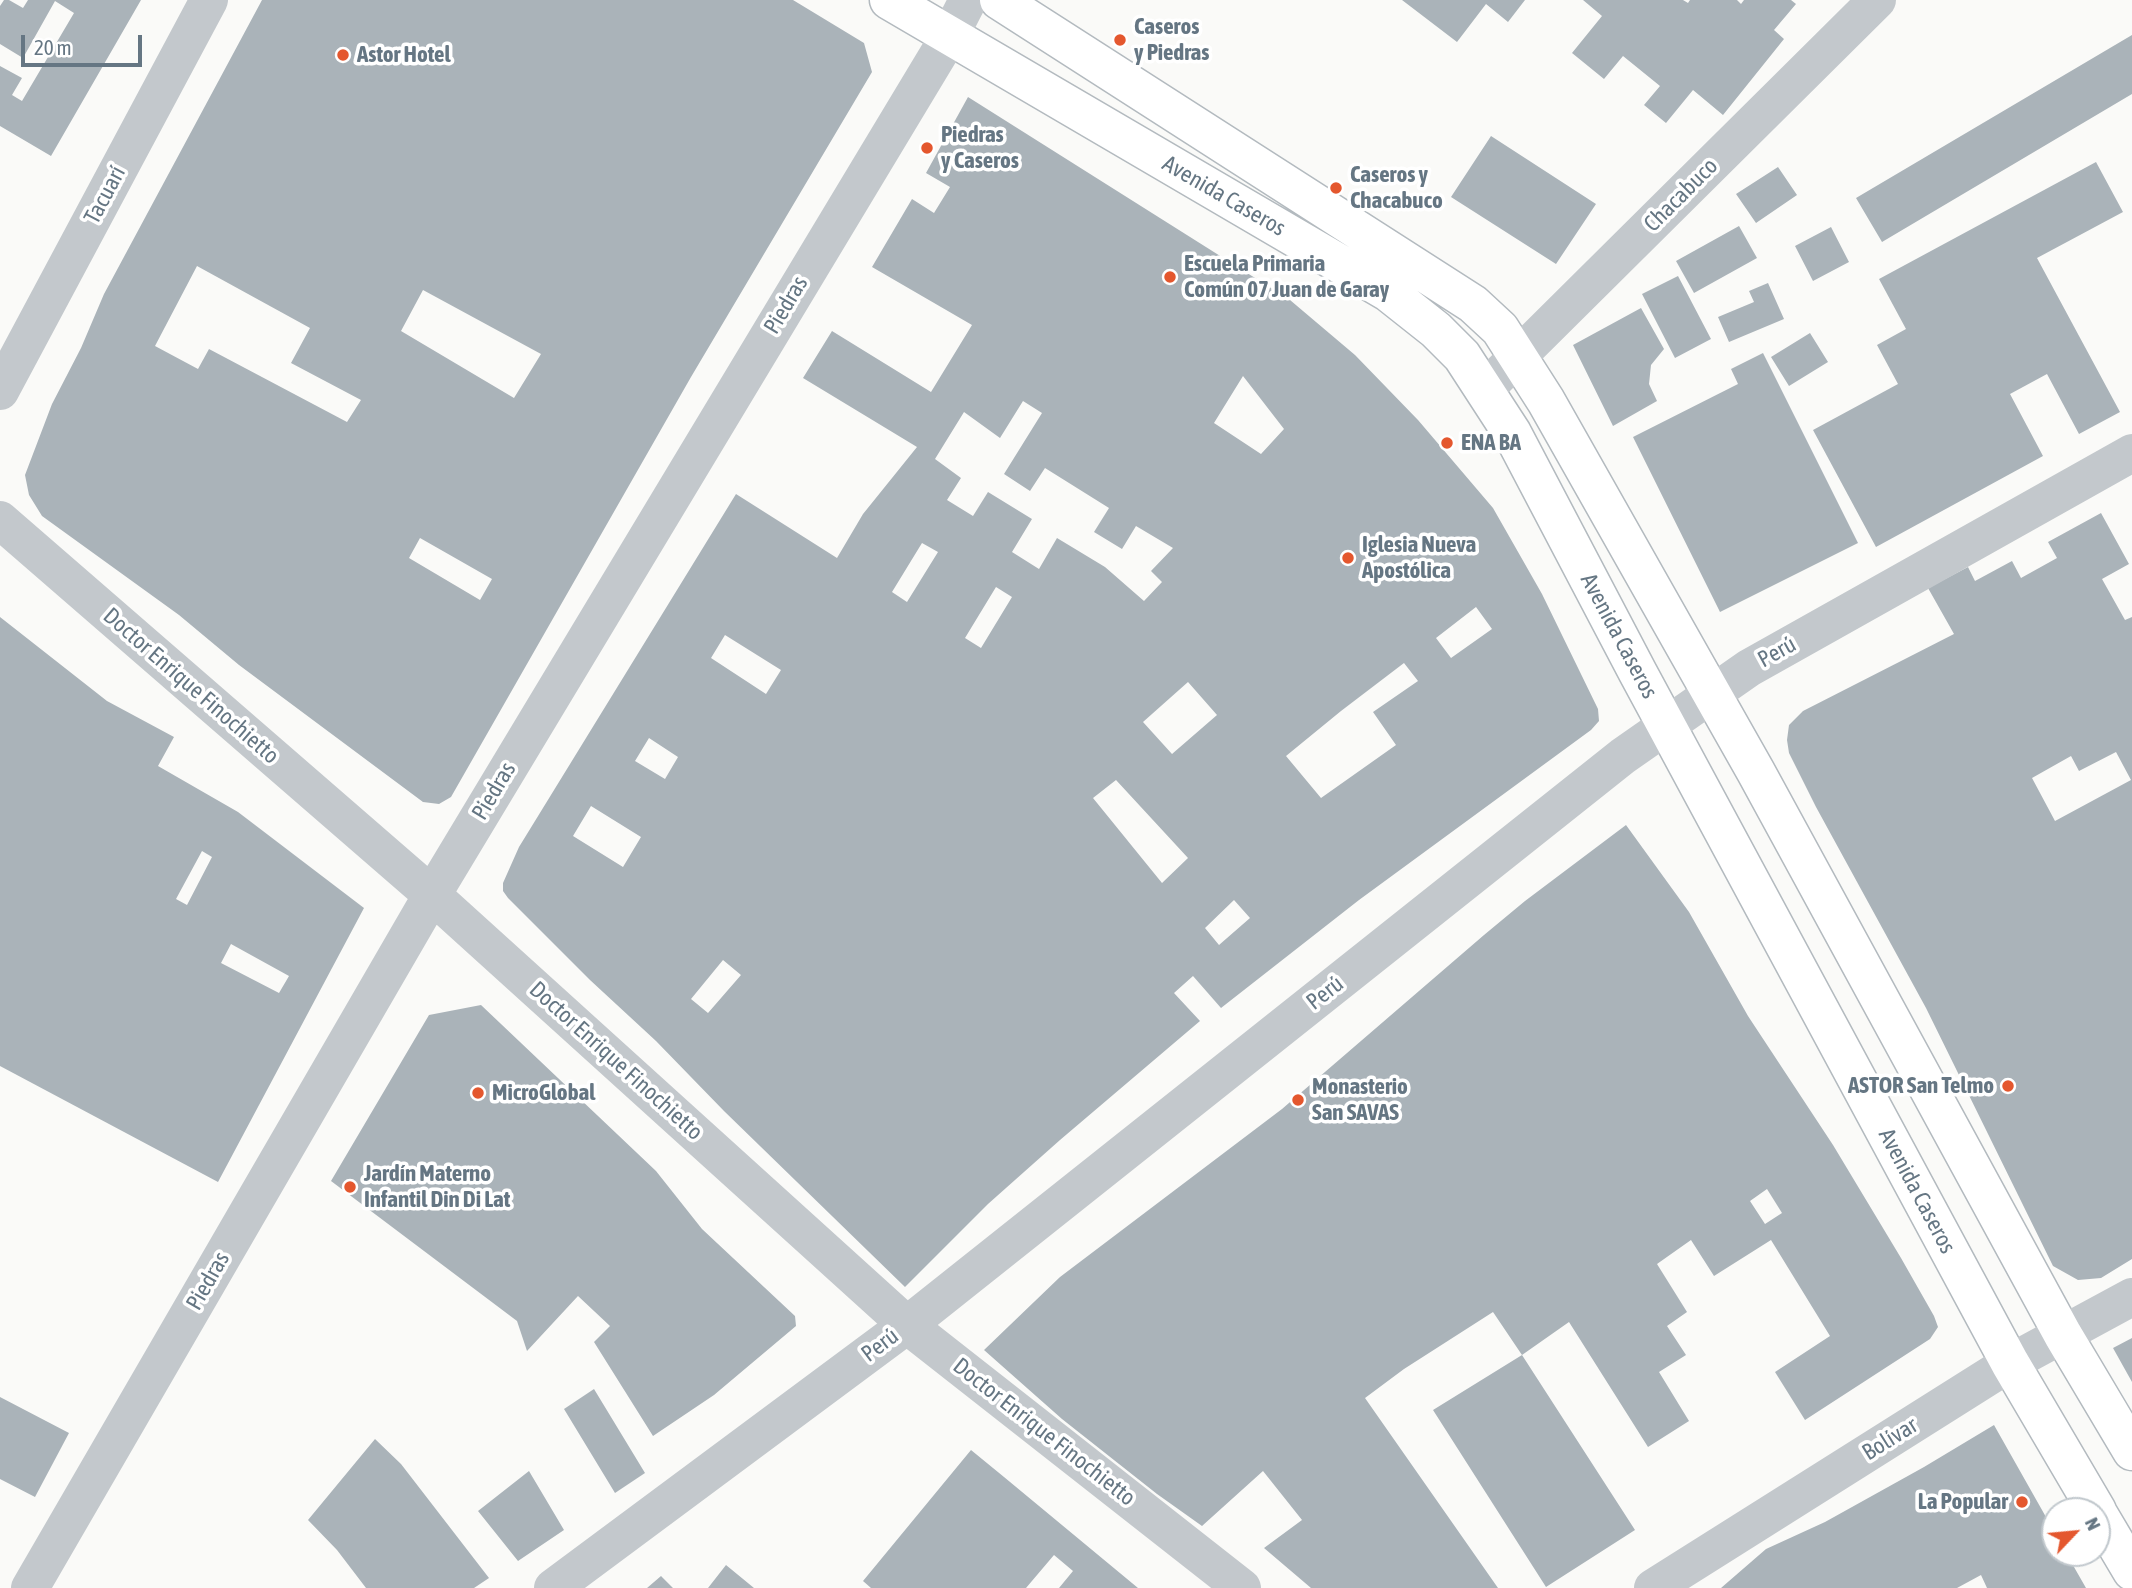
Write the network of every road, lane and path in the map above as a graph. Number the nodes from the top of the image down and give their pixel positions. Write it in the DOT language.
graph roads {
  1 [pos="209,0"];
  2 [pos="889,0"];
  3 [pos="968,0"];
  4 [pos="999,0"];
  5 [pos="1877,0"];
  6 [pos="950,35"];
  7 [pos="1519,356"];
  8 [pos="1485,389"];
  9 [pos="0,391"];
  10 [pos="2132,453"];
  11 [pos="0,520"];
  12 [pos="1712,694"];
  13 [pos="1667,725"];
  14 [pos="432,895"];
  15 [pos="2132,1297"];
  16 [pos="907,1325"];
  17 [pos="2063,1335"];
  18 [pos="2010,1363"];
  19 [pos="2132,1451"];
  20 [pos="2089,1497"];
  21 [pos="2111,1535"];
  22 [pos="2132,1571"];
  23 [pos="30,1588"];
  24 [pos="553,1588"];
  25 [pos="1242,1588"];
  26 [pos="1653,1588"];
  1 -- 9 [label="street, Tacuarí"];
  2 -- 6 [label="main road, Avenida Caseros"];
  3 -- 6 [label="street, Piedras"];
  4 -- 7 [label="main road, Avenida Caseros"];
  5 -- 7 [label="street, Chacabuco"];
  6 -- 8 [label="main road, Avenida Caseros"];
  6 -- 14 [label="street, Piedras"];
  7 -- 8 [label="street, Chacabuco"];
  7 -- 12 [label="main road, Avenida Caseros"];
  8 -- 13 [label="main road, Avenida Caseros"];
  10 -- 12 [label="street, Perú"];
  11 -- 14 [label="street, Doctor Enrique Finochietto"];
  12 -- 13 [label="street, Perú"];
  12 -- 17 [label="main road, Avenida Caseros"];
  13 -- 16 [label="street, Perú"];
  13 -- 18 [label="main road, Avenida Caseros"];
  14 -- 16 [label="street, Doctor Enrique Finochietto"];
  14 -- 23 [label="street, Piedras"];
  15 -- 17 [label="street, Bolívar"];
  16 -- 24 [label="street, Perú"];
  16 -- 25 [label="street, Doctor Enrique Finochietto"];
  17 -- 18 [label="street, Bolívar"];
  17 -- 19 [label="main road, Avenida Caseros"];
  18 -- 20 [label="main road, Avenida Caseros"];
  18 -- 26 [label="street, Bolívar"];
  21 -- 22 [label="main road, Avenida Caseros"];
}
